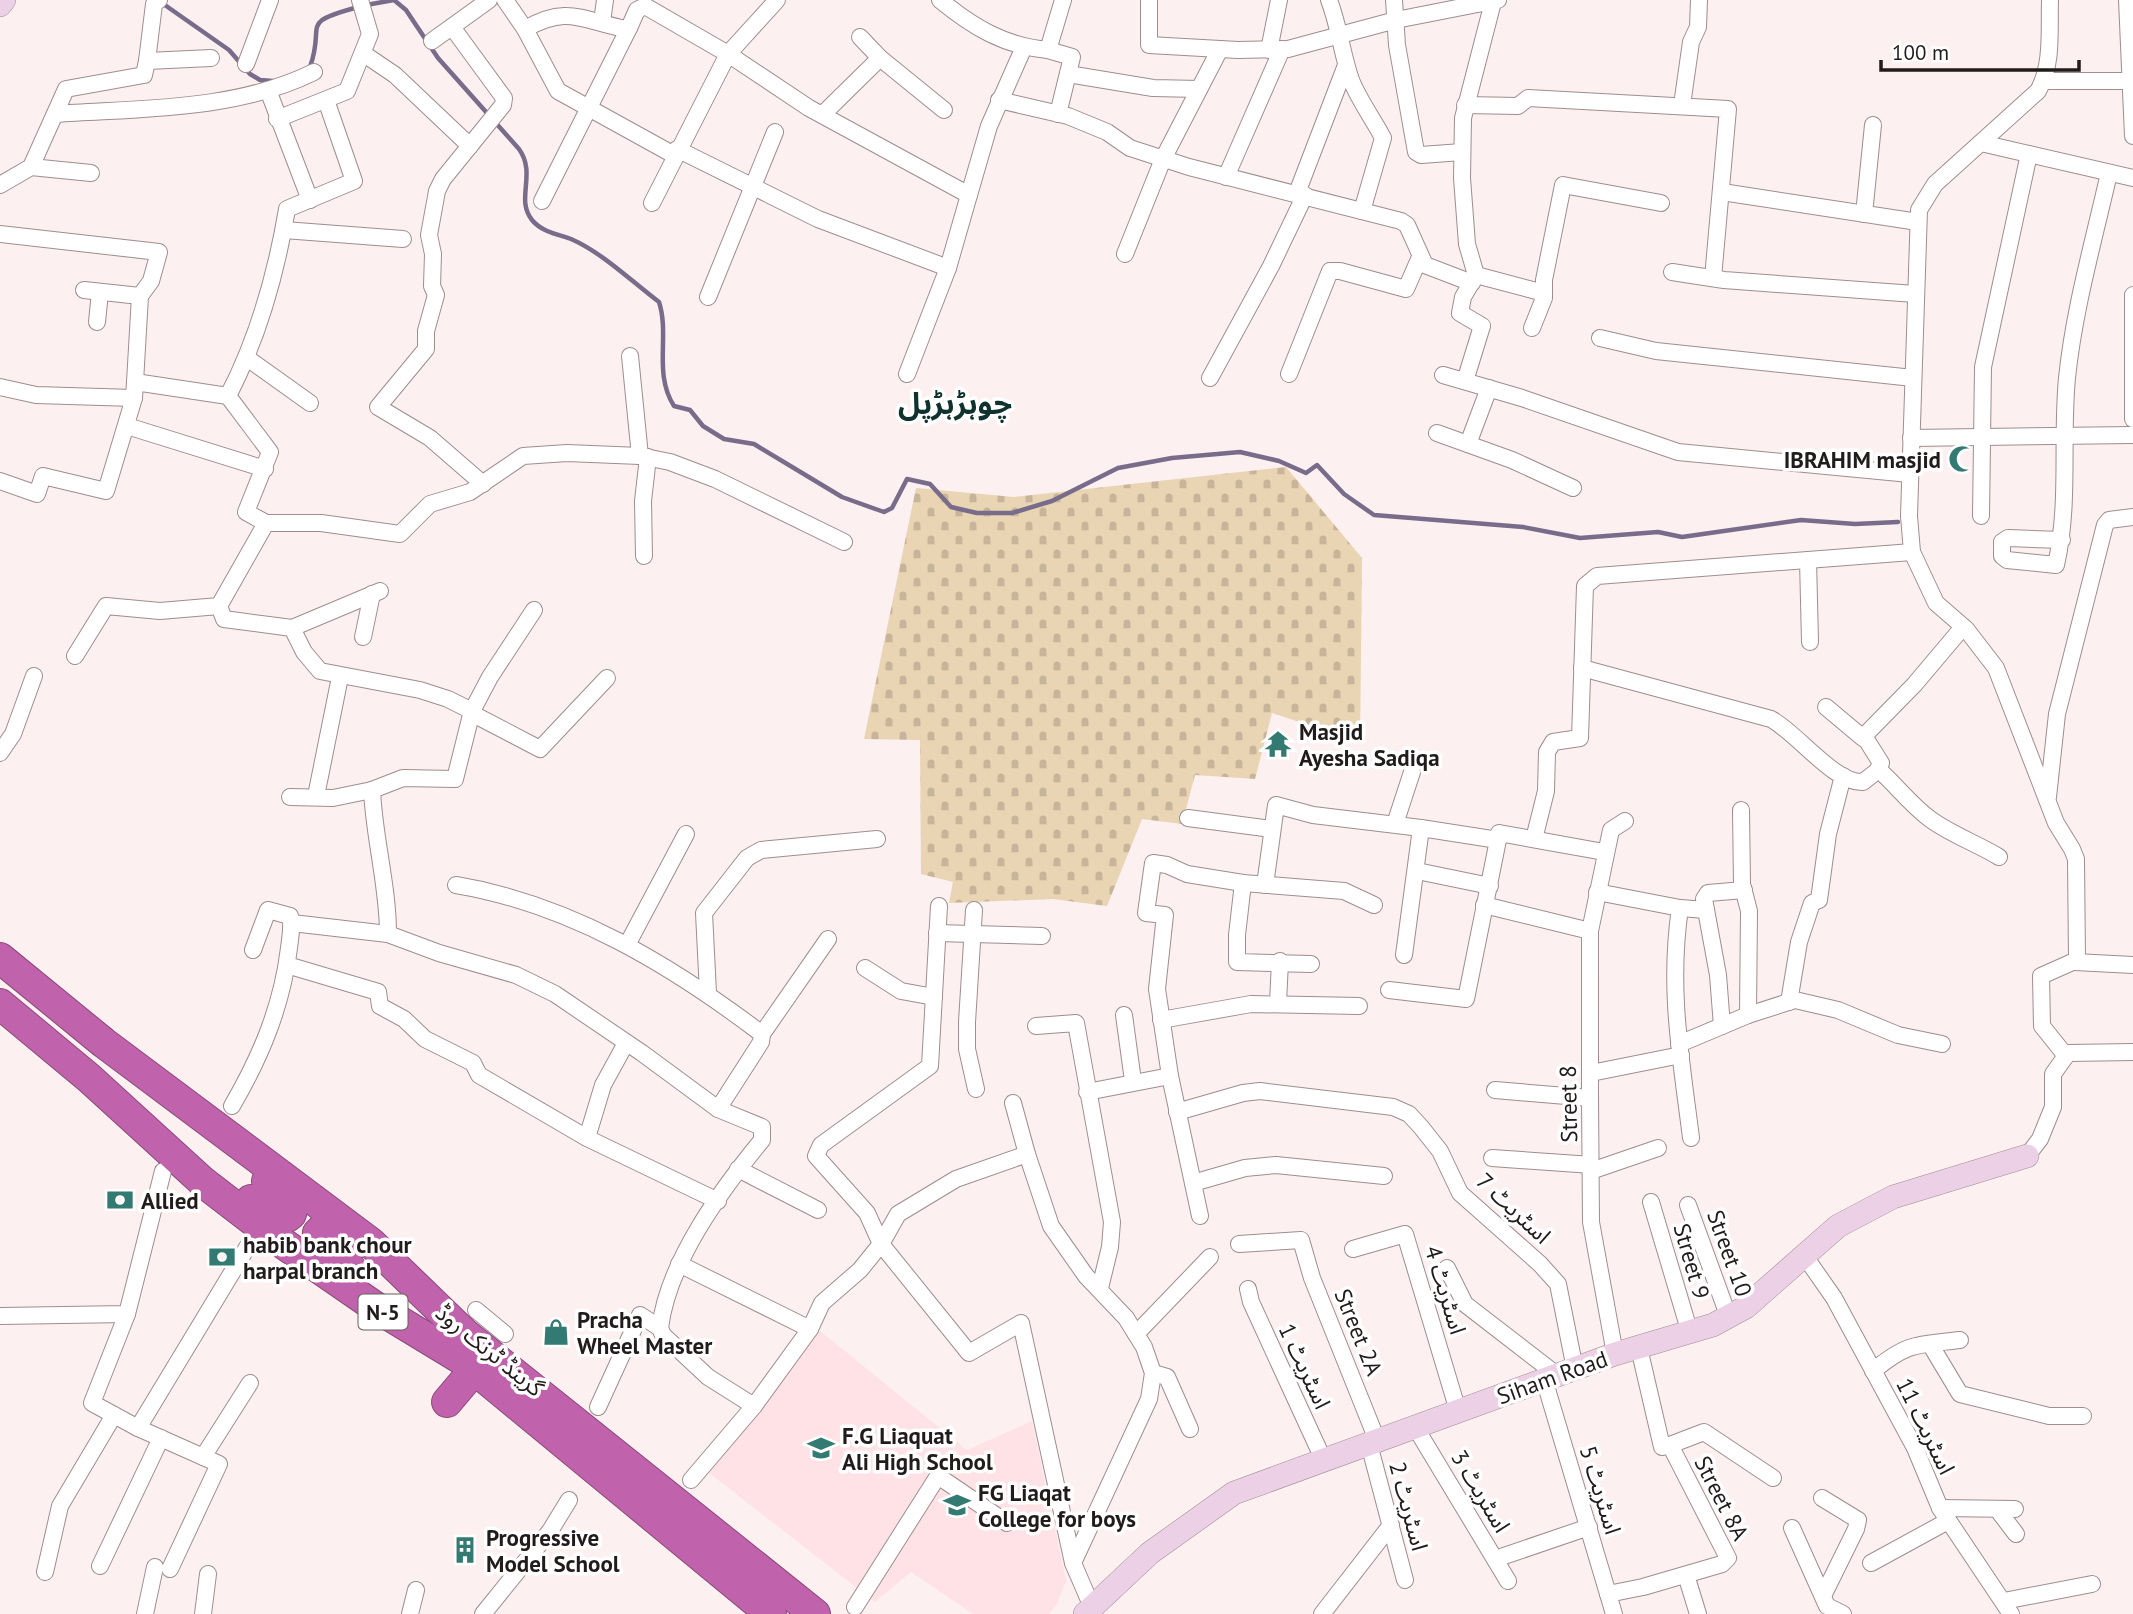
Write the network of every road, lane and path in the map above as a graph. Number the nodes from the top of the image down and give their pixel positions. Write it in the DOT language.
graph roads {
  1 [pos="4,0"];
  2 [pos="271,0"];
  3 [pos="489,0"];
  4 [pos="505,0"];
  5 [pos="605,0"];
  6 [pos="777,0"];
  7 [pos="940,0"];
  8 [pos="1063,0"];
  9 [pos="1149,0"];
  10 [pos="1279,0"];
  11 [pos="1329,0"];
  12 [pos="1394,0"];
  13 [pos="1699,0"];
  14 [pos="2050,0"];
  15 [pos="2127,0"];
  16 [pos="1495,1"];
  17 [pos="157,2"];
  18 [pos="361,4"];
  19 [pos="0,5"];
  20 [pos="1396,20"];
  21 [pos="602,22"];
  22 [pos="452,27"];
  23 [pos="629,28"];
  24 [pos="525,29"];
  25 [pos="1341,34"];
  26 [pos="860,37"];
  27 [pos="432,41"];
  28 [pos="1024,47"];
  29 [pos="1220,49"];
  30 [pos="1048,50"];
  31 [pos="1275,50"];
  32 [pos="364,54"];
  33 [pos="728,54"];
  34 [pos="211,58"];
  35 [pos="880,58"];
  36 [pos="147,61"];
  37 [pos="246,64"];
  38 [pos="1346,65"];
  39 [pos="314,72"];
  40 [pos="1068,74"];
  41 [pos="2044,81"];
  42 [pos="2129,81"];
  43 [pos="1199,89"];
  44 [pos="268,90"];
  45 [pos="326,100"];
  46 [pos="999,100"];
  47 [pos="1682,104"];
  48 [pos="1465,105"];
  49 [pos="588,109"];
  50 [pos="944,110"];
  51 [pos="56,114"];
  52 [pos="1058,114"];
  53 [pos="821,115"];
  54 [pos="277,119"];
  55 [pos="1873,125"];
  56 [pos="775,132"];
  57 [pos="2133,136"];
  58 [pos="1980,143"];
  59 [pos="470,146"];
  60 [pos="675,152"];
  61 [pos="1462,152"];
  62 [pos="2029,154"];
  63 [pos="1163,159"];
  64 [pos="31,167"];
  65 [pos="91,173"];
  66 [pos="2109,173"];
  67 [pos="1227,177"];
  68 [pos="2133,178"];
  69 [pos="0,185"];
  70 [pos="752,188"];
  71 [pos="1722,191"];
  72 [pos="1301,194"];
  73 [pos="970,195"];
  74 [pos="310,200"];
  75 [pos="542,201"];
  76 [pos="652,203"];
  77 [pos="1661,203"];
  78 [pos="1362,211"];
  79 [pos="1864,214"];
  80 [pos="1918,222"];
  81 [pos="284,230"];
  82 [pos="0,234"];
  83 [pos="403,239"];
  84 [pos="1125,254"];
  85 [pos="1420,257"];
  86 [pos="948,268"];
  87 [pos="1672,272"];
  88 [pos="1713,278"];
  89 [pos="1474,279"];
  90 [pos="1544,293"];
  91 [pos="1915,294"];
  92 [pos="2133,295"];
  93 [pos="140,296"];
  94 [pos="708,297"];
  95 [pos="97,322"];
  96 [pos="1531,328"];
  97 [pos="1600,338"];
  98 [pos="630,356"];
  99 [pos="247,358"];
  100 [pos="907,374"];
  101 [pos="1289,374"];
  102 [pos="1443,375"];
  103 [pos="1210,378"];
  104 [pos="1913,378"];
  105 [pos="1465,381"];
  106 [pos="135,382"];
  107 [pos="0,387"];
  108 [pos="1489,388"];
  109 [pos="228,396"];
  110 [pos="134,398"];
  111 [pos="310,402"];
  112 [pos="2133,419"];
  113 [pos="127,426"];
  114 [pos="1437,433"];
  115 [pos="2133,435"];
  116 [pos="2066,436"];
  117 [pos="1981,437"];
  118 [pos="1911,438"];
  119 [pos="1468,444"];
  120 [pos="644,456"];
  121 [pos="265,469"];
  122 [pos="1910,474"];
  123 [pos="0,481"];
  124 [pos="483,484"];
  125 [pos="1573,488"];
  126 [pos="1980,516"];
  127 [pos="2133,517"];
  128 [pos="266,523"];
  129 [pos="2062,540"];
  130 [pos="844,542"];
  131 [pos="1912,552"];
  132 [pos="644,556"];
  133 [pos="1808,560"];
  134 [pos="219,606"];
  135 [pos="534,610"];
  136 [pos="1963,627"];
  137 [pos="292,628"];
  138 [pos="363,637"];
  139 [pos="1810,642"];
  140 [pos="75,656"];
  141 [pos="1582,668"];
  142 [pos="34,676"];
  143 [pos="340,677"];
  144 [pos="607,678"];
  145 [pos="1826,707"];
  146 [pos="471,712"];
  147 [pos="6,735"];
  148 [pos="1863,738"];
  149 [pos="0,754"];
  150 [pos="1878,770"];
  151 [pos="1412,772"];
  152 [pos="1843,776"];
  153 [pos="372,789"];
  154 [pos="316,796"];
  155 [pos="290,797"];
  156 [pos="2048,797"];
  157 [pos="1741,810"];
  158 [pos="1188,818"];
  159 [pos="1625,821"];
  160 [pos="1395,824"];
  161 [pos="1421,828"];
  162 [pos="1272,829"];
  163 [pos="686,834"];
  164 [pos="877,839"];
  165 [pos="1534,839"];
  166 [pos="1498,840"];
  167 [pos="1604,852"];
  168 [pos="1998,857"];
  169 [pos="1417,870"];
  170 [pos="1243,883"];
  171 [pos="456,885"];
  172 [pos="1265,885"];
  173 [pos="1490,886"];
  174 [pos="1744,890"];
  175 [pos="1597,892"];
  176 [pos="1374,905"];
  177 [pos="1484,905"];
  178 [pos="939,906"];
  179 [pos="1681,908"];
  180 [pos="974,910"];
  181 [pos="1706,910"];
  182 [pos="292,923"];
  183 [pos="1590,931"];
  184 [pos="937,933"];
  185 [pos="388,934"];
  186 [pos="973,934"];
  187 [pos="1042,936"];
  188 [pos="828,939"];
  189 [pos="627,945"];
  190 [pos="253,950"];
  191 [pos="1404,955"];
  192 [pos="0,958"];
  193 [pos="1280,961"];
  194 [pos="2075,962"];
  195 [pos="1311,964"];
  196 [pos="287,965"];
  197 [pos="2133,965"];
  198 [pos="865,968"];
  199 [pos="1389,990"];
  200 [pos="708,993"];
  201 [pos="934,997"];
  202 [pos="1789,1002"];
  203 [pos="1278,1003"];
  204 [pos="0,1004"];
  205 [pos="1359,1006"];
  206 [pos="1124,1015"];
  207 [pos="1748,1015"];
  208 [pos="1161,1020"];
  209 [pos="1036,1026"];
  210 [pos="1722,1026"];
  211 [pos="762,1034"];
  212 [pos="104,1043"];
  213 [pos="626,1043"];
  214 [pos="1942,1044"];
  215 [pos="1680,1049"];
  216 [pos="2133,1052"];
  217 [pos="2066,1056"];
  218 [pos="1591,1073"];
  219 [pos="1170,1076"];
  220 [pos="89,1078"];
  221 [pos="1133,1081"];
  222 [pos="976,1089"];
  223 [pos="1495,1090"];
  224 [pos="1087,1092"];
  225 [pos="1590,1098"];
  226 [pos="1013,1103"];
  227 [pos="232,1106"];
  228 [pos="718,1110"];
  229 [pos="1177,1112"];
  230 [pos="587,1138"];
  231 [pos="1691,1138"];
  232 [pos="1658,1148"];
  233 [pos="1027,1154"];
  234 [pos="2027,1156"];
  235 [pos="1492,1158"];
  236 [pos="1592,1168"];
  237 [pos="738,1169"];
  238 [pos="163,1171"];
  239 [pos="1384,1176"];
  240 [pos="1193,1183"];
  241 [pos="718,1201"];
  242 [pos="1651,1202"];
  243 [pos="1688,1205"];
  244 [pos="818,1210"];
  245 [pos="1200,1216"];
  246 [pos="881,1244"];
  247 [pos="1239,1244"];
  248 [pos="248,1246"];
  249 [pos="1353,1249"];
  250 [pos="1804,1255"];
  251 [pos="1210,1257"];
  252 [pos="679,1264"];
  253 [pos="1447,1268"];
  254 [pos="1100,1288"];
  255 [pos="1248,1289"];
  256 [pos="476,1310"];
  257 [pos="127,1314"];
  258 [pos="443,1314"];
  259 [pos="0,1316"];
  260 [pos="1729,1318"];
  261 [pos="660,1328"];
  262 [pos="810,1329"];
  263 [pos="1690,1333"];
  264 [pos="505,1334"];
  265 [pos="1136,1334"];
  266 [pos="1960,1340"];
  267 [pos="1930,1343"];
  268 [pos="1639,1348"];
  269 [pos="1615,1354"];
  270 [pos="469,1365"];
  271 [pos="1874,1371"];
  272 [pos="1153,1373"];
  273 [pos="1559,1375"];
  274 [pos="250,1383"];
  275 [pos="447,1402"];
  276 [pos="754,1406"];
  277 [pos="598,1407"];
  278 [pos="1458,1411"];
  279 [pos="114,1415"];
  280 [pos="2083,1416"];
  281 [pos="1414,1425"];
  282 [pos="138,1428"];
  283 [pos="1190,1429"];
  284 [pos="161,1438"];
  285 [pos="1373,1442"];
  286 [pos="1670,1445"];
  287 [pos="203,1457"];
  288 [pos="1324,1461"];
  289 [pos="1773,1478"];
  290 [pos="691,1480"];
  291 [pos="1822,1498"];
  292 [pos="569,1500"];
  293 [pos="1997,1509"];
  294 [pos="2015,1509"];
  295 [pos="1944,1514"];
  296 [pos="1007,1523"];
  297 [pos="1391,1525"];
  298 [pos="1588,1528"];
  299 [pos="1792,1528"];
  300 [pos="2016,1534"];
  301 [pos="1495,1559"];
  302 [pos="1073,1563"];
  303 [pos="1871,1563"];
  304 [pos="100,1566"];
  305 [pos="46,1572"];
  306 [pos="208,1574"];
  307 [pos="1686,1574"];
  308 [pos="1405,1580"];
  309 [pos="1508,1581"];
  310 [pos="2092,1584"];
  311 [pos="416,1590"];
  312 [pos="1608,1594"];
  313 [pos="1823,1596"];
  314 [pos="855,1607"];
  315 [pos="2007,1607"];
  316 [pos="1088,1610"];
  317 [pos="145,1614"];
  318 [pos="203,1614"];
  319 [pos="410,1614"];
  320 [pos="483,1614"];
  321 [pos="771,1614"];
  322 [pos="815,1614"];
  323 [pos="1322,1614"];
  324 [pos="1614,1614"];
  325 [pos="1698,1614"];
  326 [pos="1843,1614"];
  1 -- 19 [label="street"];
  2 -- 37 [label="street"];
  3 -- 22 [label="street"];
  4 -- 24 [label="street"];
  5 -- 21 [label="street"];
  6 -- 33 [label="street"];
  7 -- 28 [label="street"];
  8 -- 30 [label="street"];
  9 -- 29 [label="street"];
  10 -- 31 [label="street"];
  11 -- 25 [label="street"];
  12 -- 20 [label="street"];
  13 -- 47 [label="street"];
  14 -- 41 [label="street"];
  15 -- 42 [label="street"];
  16 -- 20 [label="street"];
  16 -- 48 [label="street"];
  17 -- 36 [label="street"];
  18 -- 32 [label="street"];
  20 -- 25 [label="street"];
  20 -- 61 [label="street"];
  21 -- 23 [label="street"];
  21 -- 24 [label="street"];
  22 -- 27 [label="street"];
  22 -- 59 [label="street"];
  23 -- 33 [label="street"];
  23 -- 49 [label="street"];
  24 -- 49 [label="street"];
  25 -- 31 [label="street"];
  25 -- 38 [label="street"];
  26 -- 35 [label="street"];
  28 -- 30 [label="street"];
  28 -- 46 [label="street"];
  29 -- 31 [label="street"];
  29 -- 43 [label="street"];
  30 -- 40 [label="street"];
  31 -- 67 [label="street"];
  32 -- 45 [label="street"];
  32 -- 59 [label="street"];
  33 -- 53 [label="street"];
  33 -- 60 [label="street"];
  34 -- 36 [label="street"];
  35 -- 50 [label="street"];
  35 -- 53 [label="street"];
  36 -- 51 [label="street"];
  38 -- 72 [label="street"];
  38 -- 78 [label="street"];
  39 -- 44 [label="street"];
  40 -- 43 [label="street"];
  40 -- 52 [label="street"];
  41 -- 42 [label="street"];
  41 -- 58 [label="street"];
  42 -- 57 [label="street"];
  43 -- 63 [label="street"];
  44 -- 51 [label="street"];
  44 -- 54 [label="street"];
  45 -- 54 [label="street"];
  45 -- 74 [label="street"];
  46 -- 52 [label="street"];
  46 -- 73 [label="street"];
  47 -- 48 [label="street"];
  47 -- 71 [label="street"];
  48 -- 61 [label="street"];
  49 -- 60 [label="street"];
  49 -- 75 [label="street"];
  51 -- 64 [label="street"];
  52 -- 63 [label="street"];
  53 -- 73 [label="street"];
  54 -- 74 [label="street"];
  55 -- 79 [label="street"];
  56 -- 70 [label="street"];
  58 -- 62 [label="street"];
  58 -- 80 [label="street"];
  59 -- 124 [label="street"];
  60 -- 70 [label="street"];
  60 -- 76 [label="street"];
  61 -- 89 [label="street"];
  62 -- 66 [label="street"];
  62 -- 117 [label="street"];
  63 -- 67 [label="street"];
  63 -- 84 [label="street"];
  64 -- 65 [label="street"];
  64 -- 69 [label="street"];
  66 -- 68 [label="street"];
  66 -- 116 [label="street"];
  67 -- 72 [label="street"];
  70 -- 86 [label="street"];
  70 -- 94 [label="street"];
  71 -- 79 [label="street"];
  71 -- 88 [label="street"];
  72 -- 78 [label="street"];
  72 -- 103 [label="street"];
  73 -- 86 [label="street"];
  74 -- 81 [label="street"];
  77 -- 90 [label="street"];
  78 -- 85 [label="street"];
  79 -- 80 [label="street"];
  80 -- 91 [label="street"];
  81 -- 83 [label="street"];
  81 -- 99 [label="street"];
  82 -- 93 [label="street"];
  85 -- 89 [label="street"];
  85 -- 101 [label="street"];
  86 -- 100 [label="street"];
  87 -- 88 [label="street"];
  88 -- 91 [label="street"];
  89 -- 90 [label="street"];
  89 -- 105 [label="street"];
  90 -- 96 [label="street"];
  91 -- 104 [label="street"];
  92 -- 112 [label="street"];
  93 -- 95 [label="street"];
  93 -- 106 [label="street"];
  97 -- 104 [label="street"];
  98 -- 120 [label="street"];
  99 -- 109 [label="street"];
  99 -- 111 [label="street"];
  102 -- 105 [label="street"];
  104 -- 118 [label="street"];
  105 -- 108 [label="street"];
  106 -- 109 [label="street"];
  106 -- 110 [label="street"];
  107 -- 110 [label="street"];
  108 -- 119 [label="street"];
  108 -- 122 [label="street"];
  109 -- 121 [label="street"];
  110 -- 113 [label="street"];
  113 -- 121 [label="street"];
  113 -- 123 [label="street"];
  114 -- 119 [label="street"];
  115 -- 116 [label="street"];
  116 -- 117 [label="street"];
  116 -- 129 [label="street"];
  117 -- 118 [label="street"];
  117 -- 126 [label="street"];
  118 -- 122 [label="street"];
  119 -- 125 [label="street"];
  120 -- 124 [label="street"];
  120 -- 130 [label="street"];
  120 -- 132 [label="street"];
  121 -- 128 [label="street"];
  122 -- 131 [label="street"];
  124 -- 128 [label="street"];
  127 -- 156 [label="street"];
  128 -- 134 [label="street"];
  131 -- 133 [label="street"];
  131 -- 136 [label="street"];
  133 -- 139 [label="street"];
  133 -- 141 [label="street"];
  134 -- 137 [label="street"];
  134 -- 140 [label="street"];
  135 -- 146 [label="street"];
  136 -- 148 [label="street"];
  136 -- 156 [label="street"];
  137 -- 138 [label="street"];
  137 -- 143 [label="street"];
  141 -- 152 [label="street"];
  141 -- 165 [label="street"];
  142 -- 147 [label="street"];
  143 -- 146 [label="street"];
  143 -- 154 [label="street"];
  144 -- 146 [label="street"];
  145 -- 148 [label="street"];
  146 -- 153 [label="street"];
  147 -- 149 [label="street"];
  148 -- 150 [label="street"];
  150 -- 152 [label="street"];
  150 -- 168 [label="street"];
  151 -- 160 [label="street"];
  152 -- 202 [label="street"];
  153 -- 154 [label="street"];
  153 -- 185 [label="street"];
  154 -- 155 [label="street"];
  156 -- 194 [label="street"];
  157 -- 174 [label="street"];
  158 -- 162 [label="street"];
  159 -- 167 [label="street"];
  160 -- 161 [label="street"];
  160 -- 162 [label="street"];
  161 -- 166 [label="street"];
  161 -- 169 [label="street"];
  162 -- 172 [label="street"];
  163 -- 189 [label="street"];
  164 -- 200 [label="street"];
  165 -- 166 [label="street"];
  165 -- 167 [label="street"];
  166 -- 173 [label="street"];
  167 -- 175 [label="street, Street 8"];
  169 -- 173 [label="street"];
  169 -- 191 [label="street"];
  170 -- 172 [label="street"];
  170 -- 193 [label="street"];
  170 -- 208 [label="street"];
  171 -- 189 [label="street"];
  172 -- 176 [label="street"];
  173 -- 177 [label="street"];
  174 -- 181 [label="street"];
  174 -- 207 [label="street"];
  175 -- 179 [label="street"];
  175 -- 183 [label="street, Street 8"];
  177 -- 183 [label="street"];
  177 -- 199 [label="street"];
  178 -- 184 [label="street"];
  179 -- 181 [label="street"];
  179 -- 215 [label="street"];
  180 -- 186 [label="street"];
  181 -- 210 [label="street"];
  182 -- 185 [label="street"];
  182 -- 190 [label="street"];
  182 -- 196 [label="street"];
  183 -- 218 [label="street, Street 8"];
  184 -- 186 [label="street"];
  184 -- 201 [label="street"];
  185 -- 213 [label="street"];
  186 -- 187 [label="street"];
  186 -- 222 [label="street"];
  188 -- 211 [label="street"];
  189 -- 200 [label="street"];
  192 -- 212 [label="highway, گرینڈ ٹرنک روڈ / N-5"];
  193 -- 195 [label="street"];
  193 -- 203 [label="street"];
  194 -- 197 [label="street"];
  194 -- 217 [label="street"];
  196 -- 227 [label="street"];
  196 -- 230 [label="street"];
  198 -- 201 [label="street"];
  200 -- 211 [label="street"];
  201 -- 246 [label="street"];
  202 -- 207 [label="street"];
  202 -- 214 [label="street"];
  203 -- 205 [label="street"];
  203 -- 208 [label="street"];
  204 -- 220 [label="highway, گرینڈ ٹرنک روڈ / N-5"];
  206 -- 221 [label="street"];
  207 -- 210 [label="street"];
  208 -- 219 [label="street"];
  209 -- 224 [label="street"];
  210 -- 215 [label="street"];
  211 -- 228 [label="street"];
  212 -- 220 [label="highway"];
  212 -- 258 [label="highway, گرینڈ ٹرنک روڈ / N-5"];
  213 -- 228 [label="street"];
  213 -- 230 [label="street"];
  215 -- 218 [label="street"];
  215 -- 231 [label="street"];
  216 -- 217 [label="street"];
  217 -- 234 [label="street"];
  218 -- 225 [label="street, Street 8"];
  219 -- 221 [label="street"];
  219 -- 229 [label="street"];
  220 -- 270 [label="highway, گرینڈ ٹرنک روڈ / N-5"];
  221 -- 224 [label="street"];
  223 -- 225 [label="street"];
  224 -- 254 [label="street"];
  225 -- 236 [label="street, Street 8"];
  226 -- 233 [label="street"];
  228 -- 237 [label="street"];
  229 -- 240 [label="street"];
  229 -- 273 [label="street, اسٹریٹ 7"];
  230 -- 241 [label="street"];
  232 -- 236 [label="street"];
  233 -- 246 [label="street"];
  233 -- 254 [label="street"];
  234 -- 250 [label="street, Siham Road"];
  235 -- 236 [label="street"];
  236 -- 269 [label="street, Street 8"];
  237 -- 241 [label="street"];
  237 -- 244 [label="street"];
  238 -- 257 [label="street"];
  239 -- 240 [label="street"];
  240 -- 245 [label="street"];
  241 -- 252 [label="street"];
  242 -- 263 [label="street, Street 9"];
  243 -- 260 [label="street, Street 10"];
  246 -- 262 [label="street"];
  246 -- 302 [label="street"];
  247 -- 285 [label="street, Street 2A"];
  248 -- 282 [label="street"];
  249 -- 278 [label="street, اسٹریٹ 4"];
  250 -- 260 [label="street, Siham Road"];
  250 -- 271 [label="street, اسٹریٹ 11"];
  251 -- 265 [label="street"];
  252 -- 261 [label="street"];
  252 -- 262 [label="street"];
  253 -- 273 [label="street"];
  254 -- 265 [label="street"];
  255 -- 288 [label="street, اسٹریٹ 1"];
  256 -- 264 [label="street"];
  257 -- 259 [label="street"];
  257 -- 279 [label="street"];
  258 -- 270 [label="highway"];
  258 -- 322 [label="highway, گرینڈ ٹرنک روڈ / N-5"];
  260 -- 263 [label="street, Siham Road"];
  261 -- 276 [label="street"];
  261 -- 277 [label="street"];
  262 -- 276 [label="street"];
  263 -- 268 [label="street, Siham Road"];
  265 -- 272 [label="street"];
  266 -- 267 [label="street"];
  267 -- 271 [label="street"];
  267 -- 280 [label="street"];
  268 -- 269 [label="street, Siham Road"];
  268 -- 286 [label="street, Street 8A"];
  269 -- 273 [label="street, Siham Road"];
  270 -- 275 [label="highway"];
  270 -- 321 [label="highway, گرینڈ ٹرنک روڈ / N-5"];
  271 -- 295 [label="street, اسٹریٹ 11"];
  272 -- 283 [label="street"];
  272 -- 302 [label="street"];
  273 -- 278 [label="street, Siham Road"];
  273 -- 298 [label="street, اسٹریٹ 5"];
  274 -- 287 [label="street"];
  276 -- 290 [label="street"];
  278 -- 281 [label="street, Siham Road"];
  279 -- 282 [label="street"];
  279 -- 305 [label="street"];
  281 -- 285 [label="street, Siham Road"];
  281 -- 301 [label="street, اسٹریٹ 3"];
  282 -- 284 [label="street"];
  284 -- 287 [label="street"];
  284 -- 304 [label="street"];
  285 -- 288 [label="street, Siham Road"];
  285 -- 297 [label="street, اسٹریٹ 2"];
  286 -- 289 [label="street"];
  286 -- 307 [label="street, Street 8A"];
  287 -- 317 [label="street"];
  288 -- 316 [label="street, Siham Road"];
  291 -- 313 [label="street"];
  292 -- 320 [label="street"];
  293 -- 294 [label="street"];
  293 -- 295 [label="street"];
  293 -- 300 [label="street"];
  295 -- 303 [label="street"];
  295 -- 315 [label="street, اسٹریٹ 11"];
  296 -- 314 [label="street"];
  297 -- 308 [label="street, اسٹریٹ 2"];
  297 -- 323 [label="street"];
  298 -- 301 [label="street"];
  298 -- 312 [label="street, اسٹریٹ 5"];
  299 -- 313 [label="street"];
  301 -- 309 [label="street, اسٹریٹ 3"];
  302 -- 316 [label="street"];
  306 -- 318 [label="street"];
  307 -- 312 [label="street, Street 8A"];
  307 -- 325 [label="street"];
  310 -- 315 [label="street"];
  311 -- 319 [label="street"];
  312 -- 324 [label="street, اسٹریٹ 5"];
  313 -- 326 [label="street"];
}
